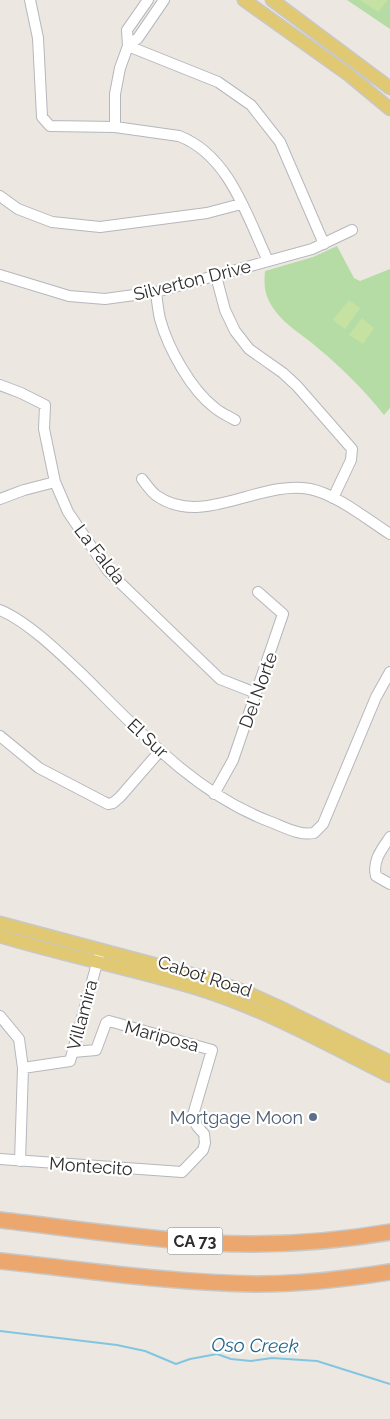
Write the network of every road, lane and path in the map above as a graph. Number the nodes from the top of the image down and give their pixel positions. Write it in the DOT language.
graph roads {
  1 [pos="31,0"];
  2 [pos="148,0"];
  3 [pos="164,0"];
  4 [pos="244,0"];
  5 [pos="272,0"];
  6 [pos="140,10"];
  7 [pos="152,18"];
  8 [pos="128,46"];
  9 [pos="390,88"];
  10 [pos="390,109"];
  11 [pos="115,126"];
  12 [pos="0,196"];
  13 [pos="241,204"];
  14 [pos="352,230"];
  15 [pos="324,244"];
  16 [pos="268,261"];
  17 [pos="0,275"];
  18 [pos="216,276"];
  19 [pos="156,292"];
  20 [pos="0,385"];
  21 [pos="235,420"];
  22 [pos="142,479"];
  23 [pos="55,482"];
  24 [pos="333,498"];
  25 [pos="0,499"];
  26 [pos="390,534"];
  27 [pos="258,592"];
  28 [pos="0,610"];
  29 [pos="390,672"];
  30 [pos="256,693"];
  31 [pos="0,736"];
  32 [pos="160,752"];
  33 [pos="214,794"];
  34 [pos="390,838"];
  35 [pos="390,884"];
  36 [pos="0,923"];
  37 [pos="0,936"];
  38 [pos="99,956"];
  39 [pos="0,1016"];
  40 [pos="73,1052"];
  41 [pos="390,1062"];
  42 [pos="23,1068"];
  43 [pos="390,1076"];
  44 [pos="0,1159"];
  45 [pos="20,1161"];
  46 [pos="182,1172"];
  47 [pos="0,1220"];
  48 [pos="390,1232"];
  49 [pos="0,1261"];
  50 [pos="390,1272"];
  1 -- 11 [label="street"];
  2 -- 6 [label="street"];
  3 -- 7 [label="street"];
  4 -- 10 [label="main road"];
  5 -- 9 [label="main road"];
  6 -- 7 [label="street"];
  6 -- 8 [label="street"];
  7 -- 8 [label="street"];
  8 -- 11 [label="street"];
  8 -- 15 [label="street"];
  11 -- 13 [label="street"];
  12 -- 13 [label="street"];
  13 -- 16 [label="street"];
  14 -- 15 [label="street, Silverton Drive"];
  15 -- 16 [label="street, Silverton Drive"];
  16 -- 18 [label="street, Silverton Drive"];
  17 -- 19 [label="street, Silverton Drive"];
  18 -- 19 [label="street, Silverton Drive"];
  18 -- 24 [label="street"];
  19 -- 21 [label="street"];
  20 -- 23 [label="street, La Falda"];
  22 -- 24 [label="street"];
  23 -- 25 [label="street"];
  23 -- 30 [label="street, La Falda"];
  24 -- 26 [label="street"];
  27 -- 30 [label="street, Del Norte"];
  28 -- 32 [label="street, El Sur"];
  29 -- 33 [label="street, El Sur"];
  30 -- 33 [label="street, Del Norte"];
  31 -- 32 [label="street"];
  32 -- 33 [label="street, El Sur"];
  34 -- 35 [label="street"];
  36 -- 38 [label="main road, Cabot Road"];
  37 -- 38 [label="main road, Cabot Road"];
  38 -- 40 [label="street, Villamira"];
  38 -- 41 [label="main road, Cabot Road"];
  38 -- 43 [label="main road, Cabot Road"];
  39 -- 42 [label="street"];
  40 -- 42 [label="street, Villamira"];
  40 -- 46 [label="street, Mariposa"];
  42 -- 45 [label="street"];
  44 -- 45 [label="street, Montecito"];
  45 -- 46 [label="street, Montecito"];
  47 -- 48 [label="highway, CA 73"];
  49 -- 50 [label="highway, CA 73"];
}
